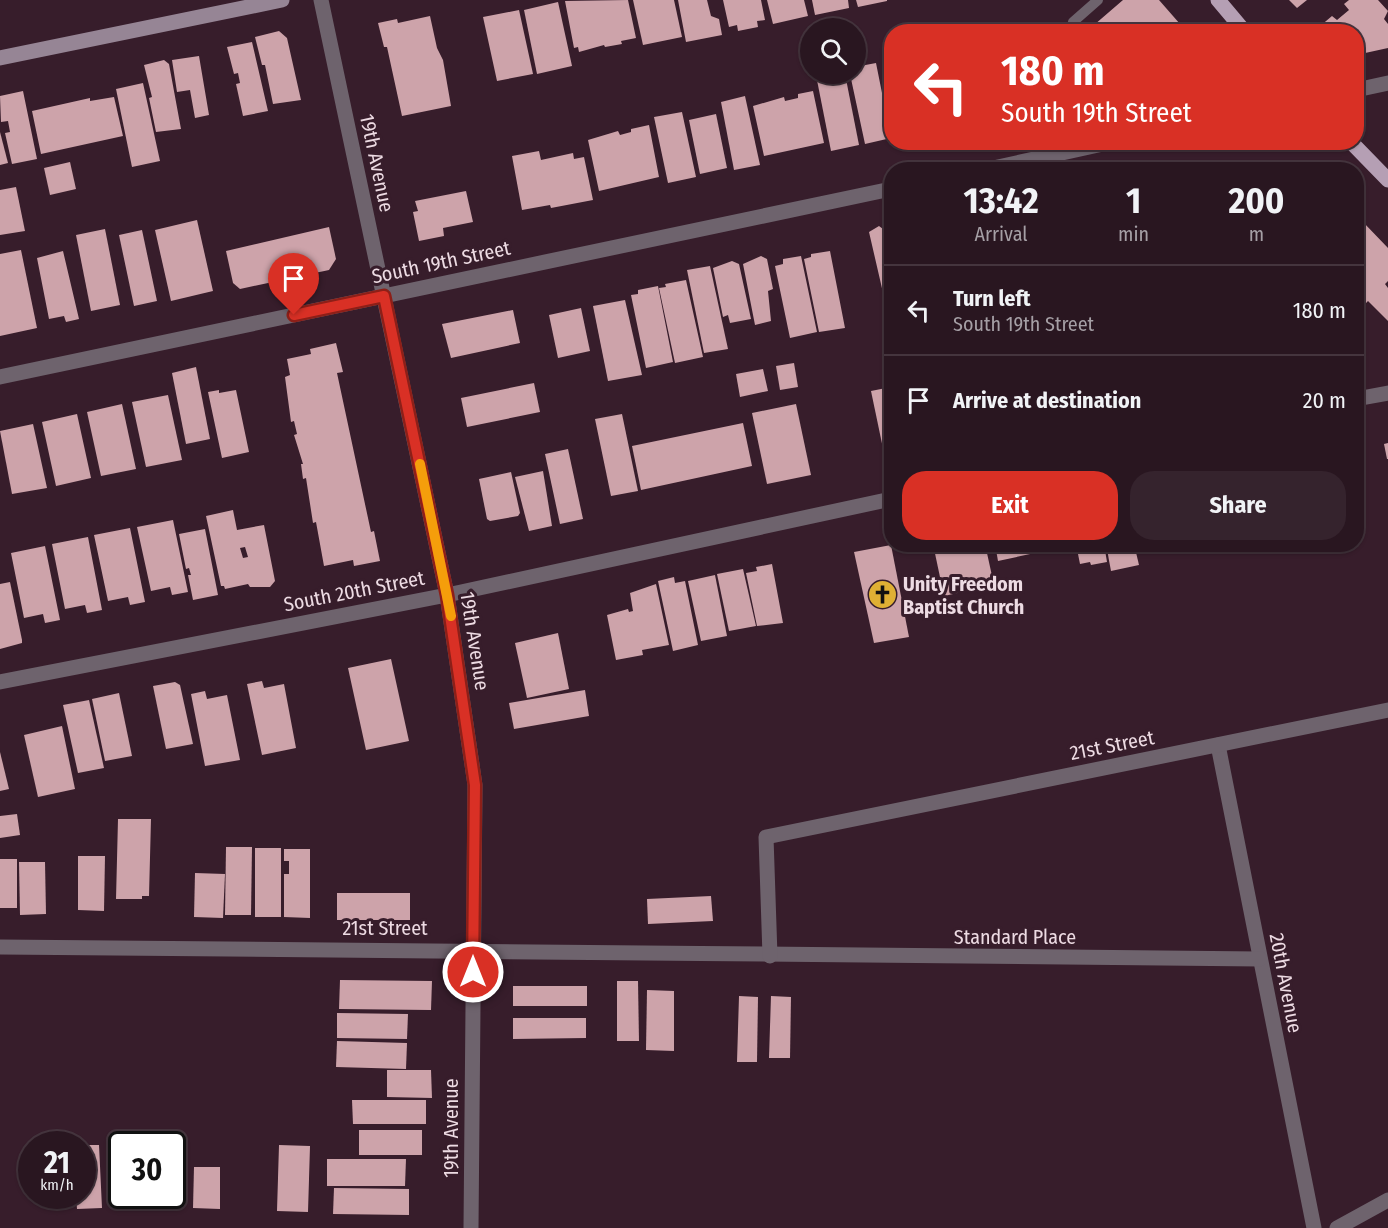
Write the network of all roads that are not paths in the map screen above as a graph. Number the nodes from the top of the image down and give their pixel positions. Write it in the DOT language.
graph roads {
  1 [pos="282,0"];
  2 [pos="321,0"];
  3 [pos="1098,0"];
  4 [pos="1218,0"];
  5 [pos="1073,24"];
  6 [pos="1238,24"];
  7 [pos="0,58"];
  8 [pos="1388,83"];
  9 [pos="1364,88"];
  10 [pos="1072,150"];
  11 [pos="1359,150"];
  12 [pos="1019,162"];
  13 [pos="1388,180"];
  14 [pos="884,190"];
  15 [pos="384,296"];
  16 [pos="0,376"];
  17 [pos="1388,393"];
  18 [pos="1364,398"];
  19 [pos="884,501"];
  20 [pos="447,595"];
  21 [pos="0,682"];
  22 [pos="1388,710"];
  23 [pos="1218,745"];
  24 [pos="0,946"];
  25 [pos="473,949"];
  26 [pos="770,956"];
  27 [pos="1260,959"];
  28 [pos="1388,1200"];
  29 [pos="471,1228"];
  30 [pos="1314,1228"];
  31 [pos="1337,1228"];
  1 -- 7 [label="street"];
  2 -- 15 [label="street, 19th Avenue"];
  3 -- 5 [label="lane"];
  4 -- 6 [label="main road"];
  8 -- 9 [label="street"];
  10 -- 12 [label="street"];
  11 -- 13 [label="main road"];
  14 -- 15 [label="street, South 19th Street"];
  15 -- 16 [label="street, South 19th Street"];
  15 -- 20 [label="street, 19th Avenue"];
  17 -- 18 [label="street"];
  19 -- 20 [label="street, South 20th Street"];
  20 -- 21 [label="street, South 20th Street"];
  20 -- 25 [label="street, 19th Avenue"];
  22 -- 23 [label="street, 21st Street"];
  23 -- 26 [label="street, 21st Street"];
  23 -- 27 [label="street, 20th Avenue"];
  24 -- 25 [label="street, 21st Street"];
  25 -- 26 [label="street, 21st Street"];
  25 -- 29 [label="street, 19th Avenue"];
  26 -- 27 [label="street, Standard Place"];
  27 -- 30 [label="street, 20th Avenue"];
  28 -- 31 [label="street"];
}
